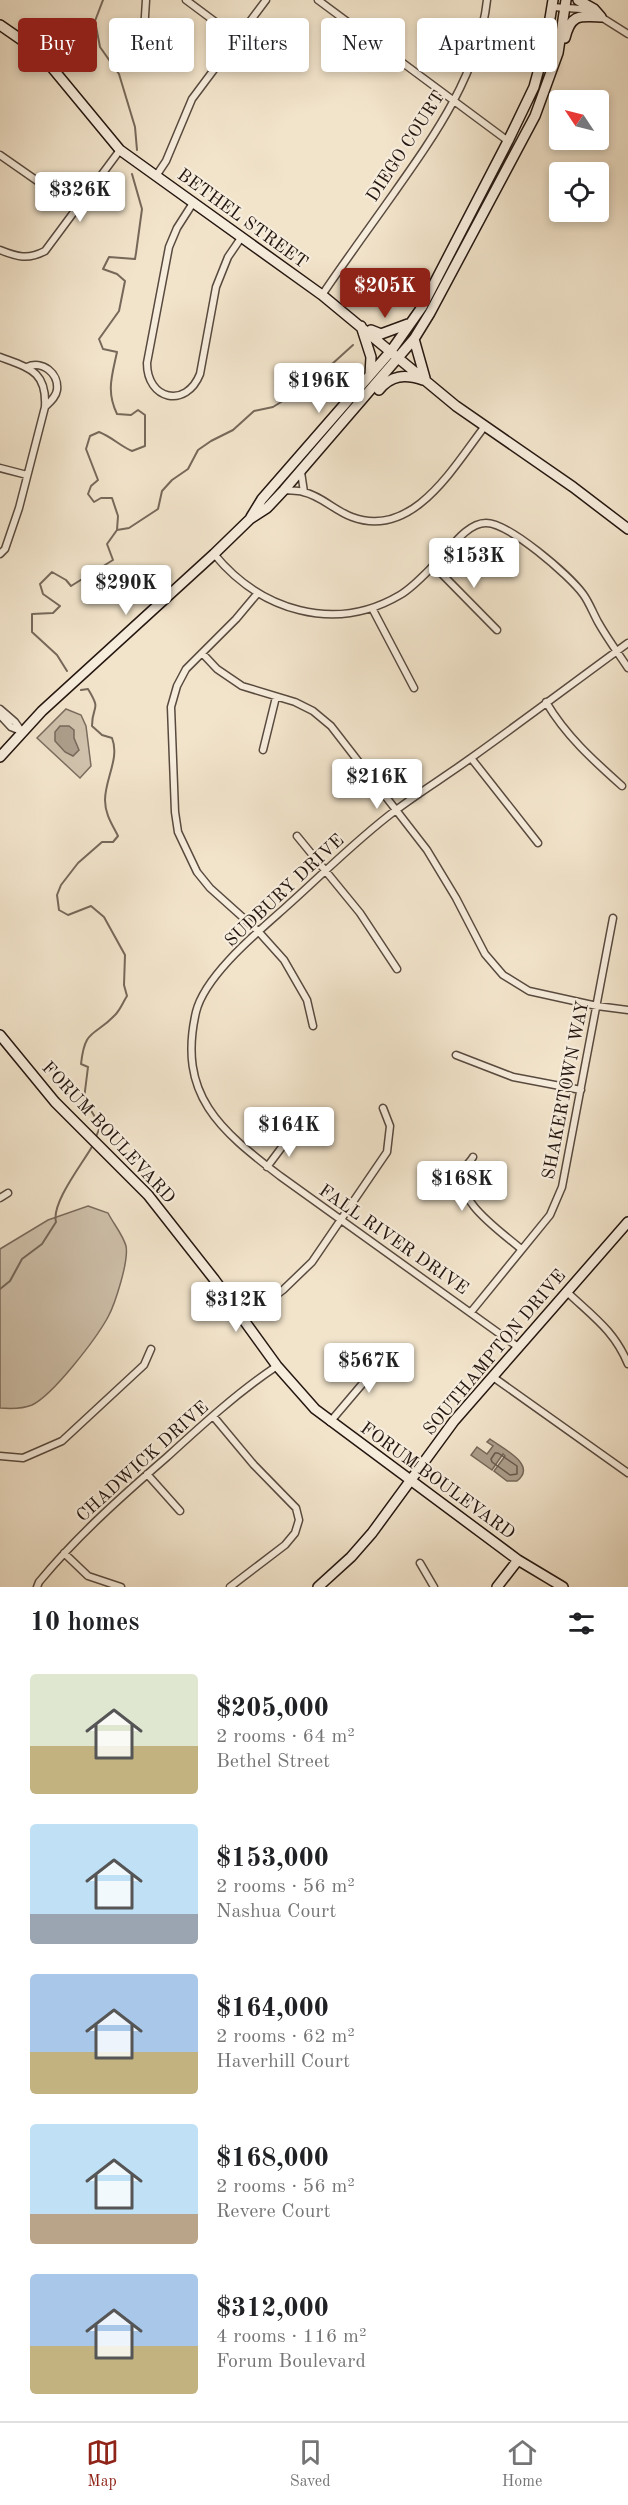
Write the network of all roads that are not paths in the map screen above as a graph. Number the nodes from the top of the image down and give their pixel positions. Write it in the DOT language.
graph roads {
  1 [pos="146,0"];
  2 [pos="186,0"];
  3 [pos="266,0"];
  4 [pos="318,0"];
  5 [pos="488,0"];
  6 [pos="578,0"];
  7 [pos="552,4"];
  8 [pos="565,4"];
  9 [pos="601,17"];
  10 [pos="145,18"];
  11 [pos="210,18"];
  12 [pos="252,18"];
  13 [pos="0,25"];
  14 [pos="628,34"];
  15 [pos="558,53"];
  16 [pos="212,72"];
  17 [pos="534,87"];
  18 [pos="454,102"];
  19 [pos="508,141"];
  20 [pos="520,144"];
  21 [pos="120,150"];
  22 [pos="0,155"];
  23 [pos="156,176"];
  24 [pos="193,203"];
  25 [pos="487,207"];
  26 [pos="76,208"];
  27 [pos="241,238"];
  28 [pos="0,250"];
  29 [pos="322,295"];
  30 [pos="410,323"];
  31 [pos="361,326"];
  32 [pos="414,339"];
  33 [pos="391,351"];
  34 [pos="0,357"];
  35 [pos="399,357"];
  36 [pos="27,367"];
  37 [pos="370,375"];
  38 [pos="426,381"];
  39 [pos="45,407"];
  40 [pos="349,417"];
  41 [pos="485,426"];
  42 [pos="0,468"];
  43 [pos="301,472"];
  44 [pos="27,475"];
  45 [pos="284,490"];
  46 [pos="304,492"];
  47 [pos="250,519"];
  48 [pos="628,529"];
  49 [pos="0,554"];
  50 [pos="214,554"];
  51 [pos="434,566"];
  52 [pos="257,594"];
  53 [pos="372,608"];
  54 [pos="497,630"];
  55 [pos="628,643"];
  56 [pos="616,651"];
  57 [pos="202,653"];
  58 [pos="628,668"];
  59 [pos="414,688"];
  60 [pos="276,697"];
  61 [pos="546,702"];
  62 [pos="0,709"];
  63 [pos="0,716"];
  64 [pos="22,732"];
  65 [pos="263,750"];
  66 [pos="1,753"];
  67 [pos="471,758"];
  68 [pos="622,786"];
  69 [pos="395,811"];
  70 [pos="297,836"];
  71 [pos="538,843"];
  72 [pos="326,870"];
  73 [pos="613,918"];
  74 [pos="258,931"];
  75 [pos="397,969"];
  76 [pos="597,1006"];
  77 [pos="628,1010"];
  78 [pos="313,1026"];
  79 [pos="192,1034"];
  80 [pos="0,1035"];
  81 [pos="456,1055"];
  82 [pos="580,1090"];
  83 [pos="383,1108"];
  84 [pos="291,1135"];
  85 [pos="473,1158"];
  86 [pos="267,1167"];
  87 [pos="8,1193"];
  88 [pos="0,1198"];
  89 [pos="340,1219"];
  90 [pos="627,1226"];
  91 [pos="521,1249"];
  92 [pos="566,1292"];
  93 [pos="471,1312"];
  94 [pos="243,1320"];
  95 [pos="518,1347"];
  96 [pos="151,1349"];
  97 [pos="375,1355"];
  98 [pos="628,1364"];
  99 [pos="278,1366"];
  100 [pos="493,1377"];
  101 [pos="213,1416"];
  102 [pos="330,1422"];
  103 [pos="0,1456"];
  104 [pos="628,1473"];
  105 [pos="147,1474"];
  106 [pos="411,1480"];
  107 [pos="180,1511"];
  108 [pos="64,1552"];
  109 [pos="518,1560"];
  110 [pos="420,1563"];
  111 [pos="37,1587"];
  112 [pos="121,1587"];
  113 [pos="230,1587"];
  114 [pos="318,1587"];
  115 [pos="434,1587"];
  116 [pos="497,1587"];
  117 [pos="563,1587"];
  1 -- 10 [label="street"];
  2 -- 11 [label="street"];
  3 -- 12 [label="street"];
  4 -- 18 [label="street"];
  5 -- 18 [label="street, DIEGO COURT"];
  6 -- 9 [label="street"];
  7 -- 8 [label="street"];
  7 -- 17 [label="street"];
  8 -- 9 [label="street"];
  8 -- 15 [label="street"];
  9 -- 14 [label="street"];
  9 -- 15 [label="street"];
  13 -- 21 [label="street, BETHEL STREET"];
  15 -- 20 [label="street"];
  16 -- 23 [label="street"];
  17 -- 19 [label="street"];
  17 -- 20 [label="street"];
  18 -- 19 [label="street"];
  18 -- 29 [label="street, DIEGO COURT"];
  19 -- 25 [label="street"];
  19 -- 30 [label="street"];
  20 -- 25 [label="street"];
  21 -- 23 [label="street, BETHEL STREET"];
  21 -- 26 [label="street"];
  22 -- 26 [label="street"];
  23 -- 24 [label="street, BETHEL STREET"];
  24 -- 27 [label="street, BETHEL STREET"];
  24 -- 27 [label="street"];
  25 -- 32 [label="street"];
  26 -- 28 [label="street"];
  27 -- 29 [label="street, BETHEL STREET"];
  29 -- 31 [label="street, BETHEL STREET"];
  30 -- 31 [label="street"];
  30 -- 33 [label="street"];
  31 -- 33 [label="street, BETHEL STREET"];
  31 -- 37 [label="street"];
  32 -- 35 [label="street"];
  32 -- 38 [label="street"];
  33 -- 35 [label="street, BETHEL STREET"];
  33 -- 37 [label="street"];
  34 -- 36 [label="street"];
  35 -- 38 [label="street, BETHEL STREET"];
  35 -- 40 [label="street"];
  36 -- 39 [label="street"];
  36 -- 39 [label="street"];
  37 -- 47 [label="street"];
  38 -- 40 [label="street"];
  38 -- 41 [label="street, BETHEL STREET"];
  39 -- 44 [label="street"];
  40 -- 43 [label="street"];
  41 -- 46 [label="street"];
  41 -- 48 [label="street, BETHEL STREET"];
  42 -- 44 [label="street"];
  43 -- 45 [label="street"];
  43 -- 46 [label="street"];
  44 -- 49 [label="street"];
  45 -- 46 [label="street"];
  45 -- 47 [label="street"];
  47 -- 50 [label="street"];
  50 -- 52 [label="street"];
  50 -- 64 [label="street"];
  51 -- 53 [label="street"];
  51 -- 54 [label="street"];
  51 -- 56 [label="street"];
  52 -- 53 [label="street"];
  52 -- 57 [label="street"];
  53 -- 59 [label="street"];
  55 -- 56 [label="street, SUDBURY DRIVE"];
  56 -- 58 [label="street"];
  56 -- 61 [label="street, SUDBURY DRIVE"];
  57 -- 60 [label="street"];
  57 -- 74 [label="street"];
  60 -- 65 [label="street"];
  60 -- 69 [label="street"];
  61 -- 67 [label="street, SUDBURY DRIVE"];
  61 -- 68 [label="street"];
  62 -- 64 [label="street"];
  63 -- 64 [label="street"];
  64 -- 66 [label="street"];
  67 -- 69 [label="street, SUDBURY DRIVE"];
  67 -- 71 [label="street"];
  69 -- 72 [label="street, SUDBURY DRIVE"];
  69 -- 76 [label="street"];
  70 -- 72 [label="street"];
  72 -- 74 [label="street, SUDBURY DRIVE"];
  72 -- 75 [label="street"];
  73 -- 76 [label="street, SHAKERTOWN WAY"];
  74 -- 78 [label="street"];
  74 -- 79 [label="street, SUDBURY DRIVE"];
  76 -- 77 [label="street"];
  76 -- 82 [label="street, SHAKERTOWN WAY"];
  79 -- 86 [label="street, FALL RIVER DRIVE"];
  80 -- 94 [label="street, FORUM BOULEVARD"];
  81 -- 82 [label="street"];
  82 -- 91 [label="street, SHAKERTOWN WAY"];
  83 -- 89 [label="street"];
  84 -- 86 [label="street"];
  85 -- 91 [label="street"];
  86 -- 89 [label="street, FALL RIVER DRIVE"];
  87 -- 88 [label="street"];
  89 -- 93 [label="street, FALL RIVER DRIVE"];
  89 -- 94 [label="street"];
  90 -- 92 [label="street, SOUTHAMPTON DRIVE"];
  91 -- 93 [label="street, SHAKERTOWN WAY"];
  92 -- 95 [label="street, SOUTHAMPTON DRIVE"];
  92 -- 98 [label="street"];
  93 -- 95 [label="street, FALL RIVER DRIVE"];
  94 -- 99 [label="street, FORUM BOULEVARD"];
  95 -- 100 [label="street, SOUTHAMPTON DRIVE"];
  96 -- 103 [label="street"];
  97 -- 102 [label="street"];
  99 -- 101 [label="street, CHADWICK DRIVE"];
  99 -- 102 [label="street, FORUM BOULEVARD"];
  100 -- 104 [label="street"];
  100 -- 106 [label="street, SOUTHAMPTON DRIVE"];
  101 -- 105 [label="street, CHADWICK DRIVE"];
  101 -- 113 [label="street"];
  102 -- 106 [label="street, FORUM BOULEVARD"];
  105 -- 107 [label="street"];
  105 -- 108 [label="street, CHADWICK DRIVE"];
  106 -- 109 [label="street, FORUM BOULEVARD"];
  106 -- 114 [label="street, SOUTHAMPTON DRIVE"];
  108 -- 111 [label="street, CHADWICK DRIVE"];
  108 -- 112 [label="street"];
  109 -- 116 [label="street"];
  109 -- 117 [label="street, FORUM BOULEVARD"];
  110 -- 115 [label="street"];
}
